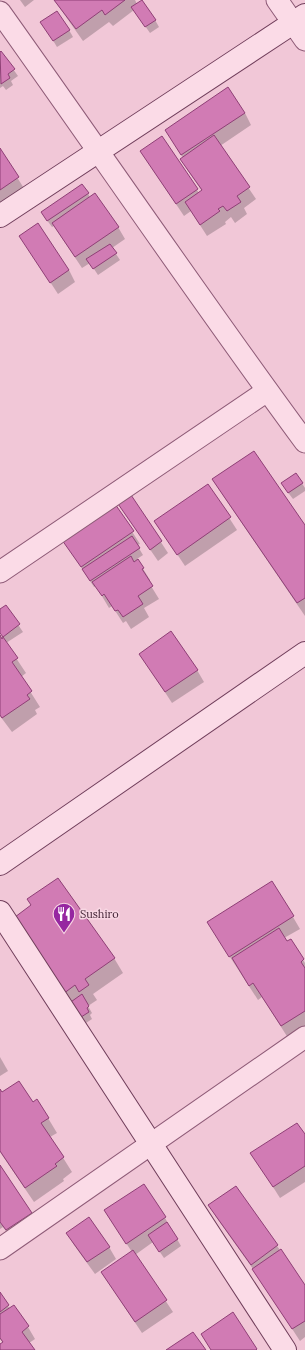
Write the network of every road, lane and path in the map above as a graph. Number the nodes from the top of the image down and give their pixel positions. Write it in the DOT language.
graph roads {
  1 [pos="277,0"];
  2 [pos="0,12"];
  3 [pos="301,26"];
  4 [pos="99,151"];
  5 [pos="0,216"];
  6 [pos="267,391"];
  7 [pos="305,442"];
  8 [pos="0,572"];
  9 [pos="305,653"];
  10 [pos="0,864"];
  11 [pos="0,912"];
  12 [pos="305,1037"];
  13 [pos="150,1144"];
  14 [pos="0,1249"];
  15 [pos="284,1350"];
  1 -- 3 [label="street"];
  2 -- 4 [label="street"];
  3 -- 4 [label="street"];
  4 -- 5 [label="street"];
  4 -- 6 [label="street"];
  6 -- 7 [label="street"];
  6 -- 8 [label="street"];
  9 -- 10 [label="street"];
  11 -- 13 [label="street"];
  12 -- 13 [label="street"];
  13 -- 14 [label="street"];
  13 -- 15 [label="street"];
}
